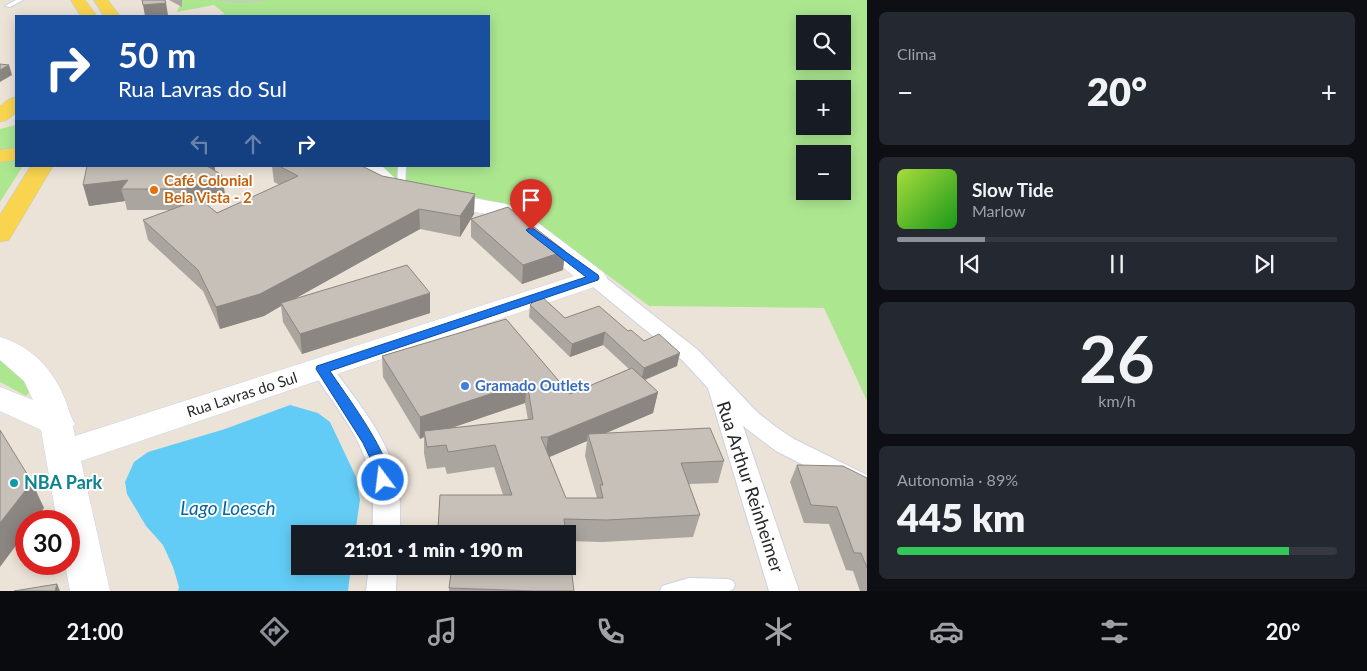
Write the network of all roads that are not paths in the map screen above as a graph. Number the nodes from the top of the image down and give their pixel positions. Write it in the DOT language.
graph roads {
  1 [pos="20,0"];
  2 [pos="78,0"];
  3 [pos="101,0"];
  4 [pos="8,6"];
  5 [pos="87,15"];
  6 [pos="111,15"];
  7 [pos="15,105"];
  8 [pos="0,116"];
  9 [pos="15,121"];
  10 [pos="0,124"];
  11 [pos="15,154"];
  12 [pos="0,156"];
  13 [pos="41,167"];
  14 [pos="370,167"];
  15 [pos="402,167"];
  16 [pos="401,192"];
  17 [pos="0,235"];
  18 [pos="594,278"];
  19 [pos="0,347"];
  20 [pos="322,369"];
  21 [pos="717,382"];
  22 [pos="0,398"];
  23 [pos="60,439"];
  24 [pos="867,487"];
  25 [pos="386,525"];
  26 [pos="382,575"];
  27 [pos="728,585"];
  28 [pos="90,591"];
  29 [pos="381,591"];
  30 [pos="667,591"];
  31 [pos="784,591"];
  1 -- 4 [label="lane"];
  2 -- 5 [label="main road"];
  3 -- 6 [label="main road"];
  7 -- 8 [label="main road"];
  9 -- 10 [label="main road"];
  11 -- 12 [label="main road"];
  13 -- 17 [label="main road"];
  14 -- 16 [label="street"];
  15 -- 16 [label="lane"];
  16 -- 18 [label="street"];
  18 -- 20 [label="street, Rua Lavras do Sul"];
  18 -- 21 [label="street"];
  19 -- 23 [label="street"];
  20 -- 23 [label="street, Rua Lavras do Sul"];
  20 -- 25 [label="street"];
  21 -- 24 [label="street"];
  21 -- 31 [label="street, Rua Arthur Reinheimer"];
  22 -- 23 [label="street"];
  23 -- 28 [label="street"];
  26 -- 29 [label="street"];
  27 -- 30 [label="lane"];
}
